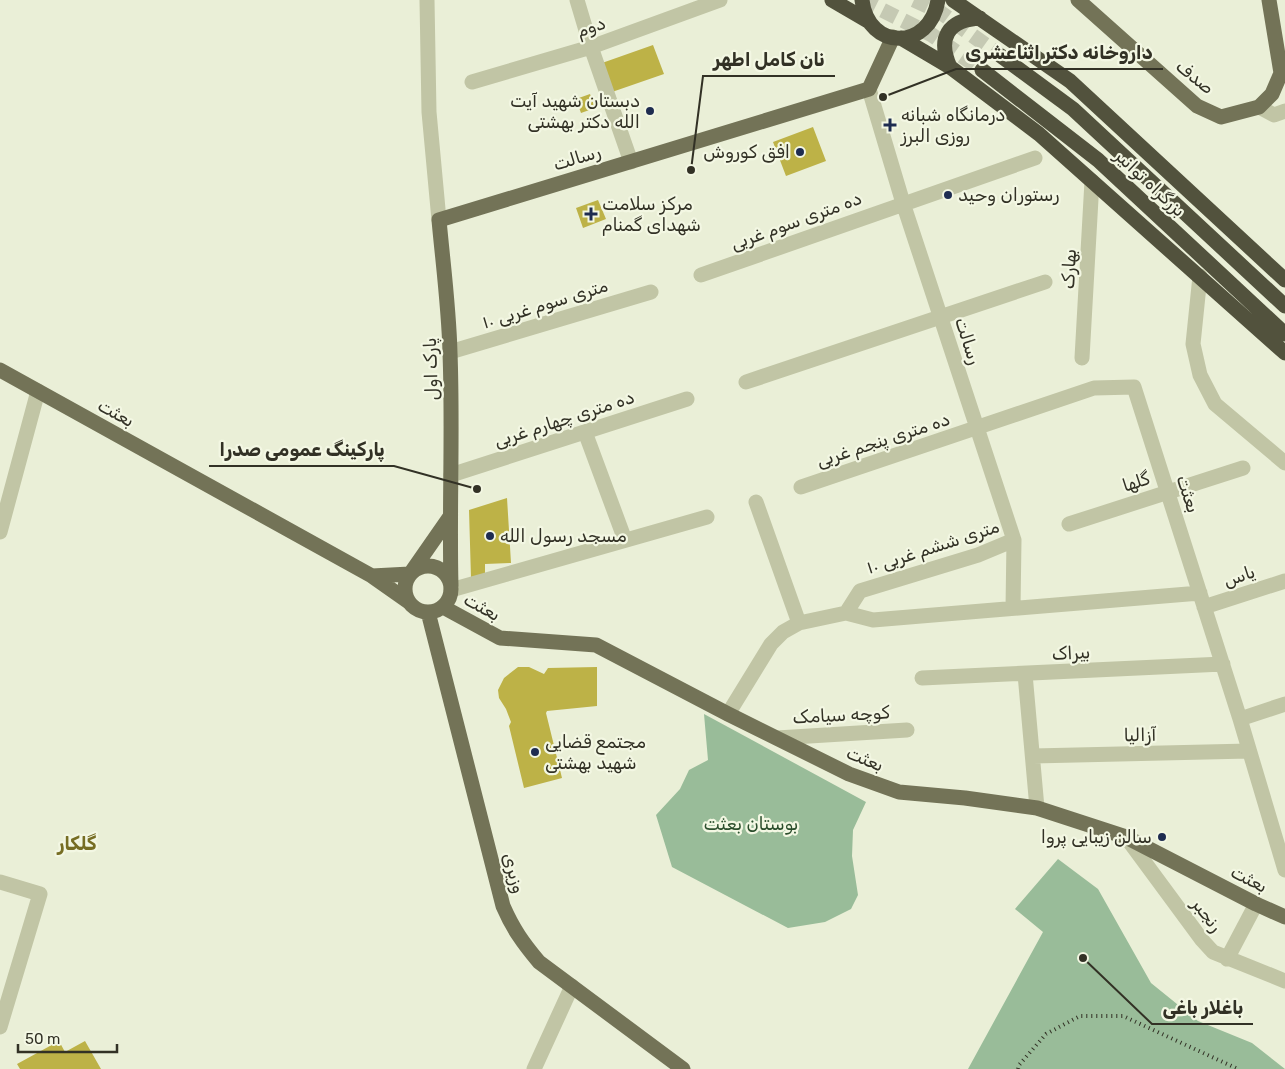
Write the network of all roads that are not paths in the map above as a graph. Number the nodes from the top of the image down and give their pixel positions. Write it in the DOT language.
graph roads {
  1 [pos="427,0"];
  2 [pos="577,0"];
  3 [pos="720,0"];
  4 [pos="832,0"];
  5 [pos="862,0"];
  6 [pos="938,0"];
  7 [pos="953,0"];
  8 [pos="1078,0"];
  9 [pos="1269,0"];
  10 [pos="980,18"];
  11 [pos="868,21"];
  12 [pos="897,38"];
  13 [pos="591,47"];
  14 [pos="1001,56"];
  15 [pos="950,67"];
  16 [pos="982,70"];
  17 [pos="472,82"];
  18 [pos="869,89"];
  19 [pos="1259,107"];
  20 [pos="1285,111"];
  21 [pos="1035,158"];
  22 [pos="631,162"];
  23 [pos="1092,181"];
  24 [pos="903,202"];
  25 [pos="439,220"];
  26 [pos="701,275"];
  27 [pos="1200,276"];
  28 [pos="1285,280"];
  29 [pos="1045,282"];
  30 [pos="651,292"];
  31 [pos="1285,306"];
  32 [pos="941,317"];
  33 [pos="1285,334"];
  34 [pos="450,352"];
  35 [pos="1285,353"];
  36 [pos="1082,358"];
  37 [pos="0,370"];
  38 [pos="746,382"];
  39 [pos="1134,387"];
  40 [pos="38,391"];
  41 [pos="688,399"];
  42 [pos="977,428"];
  43 [pos="585,432"];
  44 [pos="1285,463"];
  45 [pos="1243,468"];
  46 [pos="451,475"];
  47 [pos="801,487"];
  48 [pos="1167,492"];
  49 [pos="756,502"];
  50 [pos="707,517"];
  51 [pos="449,518"];
  52 [pos="1069,524"];
  53 [pos="0,532"];
  54 [pos="625,540"];
  55 [pos="1014,540"];
  56 [pos="410,574"];
  57 [pos="372,576"];
  58 [pos="1285,581"];
  59 [pos="451,588"];
  60 [pos="1202,600"];
  61 [pos="409,602"];
  62 [pos="443,607"];
  63 [pos="1013,608"];
  64 [pos="428,612"];
  65 [pos="846,613"];
  66 [pos="799,623"];
  67 [pos="1223,664"];
  68 [pos="1025,674"];
  69 [pos="922,678"];
  70 [pos="1285,704"];
  71 [pos="728,714"];
  72 [pos="1240,719"];
  73 [pos="907,730"];
  74 [pos="777,738"];
  75 [pos="1249,751"];
  76 [pos="1033,756"];
  77 [pos="1037,808"];
  78 [pos="1279,832"];
  79 [pos="1126,837"];
  80 [pos="1285,870"];
  81 [pos="0,882"];
  82 [pos="1256,904"];
  83 [pos="1285,917"];
  84 [pos="1227,959"];
  85 [pos="1285,982"];
  86 [pos="572,986"];
  87 [pos="0,1027"];
  88 [pos="534,1069"];
  89 [pos="683,1069"];
  1 -- 25 [label="street"];
  2 -- 13 [label="street"];
  3 -- 13 [label="street, دوم"];
  4 -- 11 [label="highway"];
  5 -- 11 [label="highway"];
  6 -- 12 [label="highway"];
  7 -- 10 [label="highway"];
  8 -- 19 [label="main road, صدف"];
  9 -- 19 [label="main road"];
  10 -- 15 [label="highway"];
  10 -- 28 [label="highway"];
  11 -- 12 [label="highway"];
  12 -- 15 [label="highway"];
  12 -- 18 [label="main road"];
  13 -- 17 [label="street, دوم"];
  13 -- 22 [label="street"];
  14 -- 31 [label="highway, بزرگراه توانیر"];
  15 -- 23 [label="highway"];
  16 -- 33 [label="highway, بزرگراه توانیر"];
  18 -- 22 [label="main road, رسالت"];
  18 -- 24 [label="street, رسالت"];
  19 -- 20 [label="street"];
  21 -- 24 [label="street, ده متری سوم غربی"];
  22 -- 25 [label="main road, رسالت"];
  23 -- 27 [label="highway"];
  23 -- 36 [label="street, بهارک"];
  24 -- 26 [label="street, ده متری سوم غربی"];
  24 -- 32 [label="street, رسالت"];
  25 -- 34 [label="main road, پارک اول"];
  27 -- 35 [label="highway"];
  27 -- 44 [label="street"];
  29 -- 32 [label="street"];
  30 -- 34 [label="street, ۱۰ متری سوم غربی"];
  32 -- 38 [label="street"];
  32 -- 42 [label="street, رسالت"];
  34 -- 46 [label="main road, پارک اول"];
  37 -- 40 [label="main road, بعثت"];
  39 -- 42 [label="street, ده متری پنجم غربی"];
  39 -- 48 [label="street, بعثت"];
  40 -- 53 [label="street"];
  40 -- 57 [label="main road, بعثت"];
  41 -- 43 [label="street, ده متری چهارم غربی"];
  42 -- 47 [label="street, ده متری پنجم غربی"];
  42 -- 55 [label="street, رسالت"];
  43 -- 46 [label="street, ده متری چهارم غربی"];
  43 -- 54 [label="street"];
  45 -- 48 [label="street, گلها"];
  46 -- 51 [label="main road, پارک اول"];
  48 -- 52 [label="street, گلها"];
  48 -- 60 [label="street, بعثت"];
  49 -- 66 [label="street"];
  50 -- 54 [label="street"];
  51 -- 56 [label="main road"];
  51 -- 59 [label="main road, پارک اول"];
  54 -- 59 [label="street"];
  55 -- 63 [label="street, رسالت"];
  55 -- 65 [label="street, ۱۰ متری ششم غربی"];
  56 -- 57 [label="main road"];
  56 -- 59 [label="main road"];
  56 -- 61 [label="main road"];
  57 -- 61 [label="main road, بعثت"];
  58 -- 60 [label="street, یاس"];
  59 -- 62 [label="main road"];
  60 -- 63 [label="street"];
  60 -- 67 [label="street, بعثت"];
  61 -- 64 [label="main road"];
  62 -- 64 [label="main road"];
  62 -- 71 [label="main road, بعثت"];
  63 -- 65 [label="street"];
  64 -- 86 [label="main road, وزیری"];
  65 -- 66 [label="street"];
  66 -- 71 [label="street"];
  67 -- 68 [label="street, بیراک"];
  67 -- 72 [label="street, بعثت"];
  68 -- 69 [label="street, بیراک"];
  68 -- 76 [label="street"];
  70 -- 72 [label="street"];
  71 -- 74 [label="main road, بعثت"];
  72 -- 75 [label="street, بعثت"];
  73 -- 74 [label="street, کوچه سیامک"];
  74 -- 77 [label="main road, بعثت"];
  75 -- 76 [label="street, آزالیا"];
  75 -- 78 [label="street, بعثت"];
  76 -- 77 [label="street"];
  77 -- 79 [label="main road, بعثت"];
  78 -- 80 [label="street, بعثت"];
  79 -- 82 [label="main road, بعثت"];
  79 -- 84 [label="street, رنجبر"];
  81 -- 87 [label="street"];
  82 -- 83 [label="main road, بعثت"];
  82 -- 84 [label="street"];
  84 -- 85 [label="street, رنجبر"];
  86 -- 88 [label="street"];
  86 -- 89 [label="main road, وزیری"];
}
